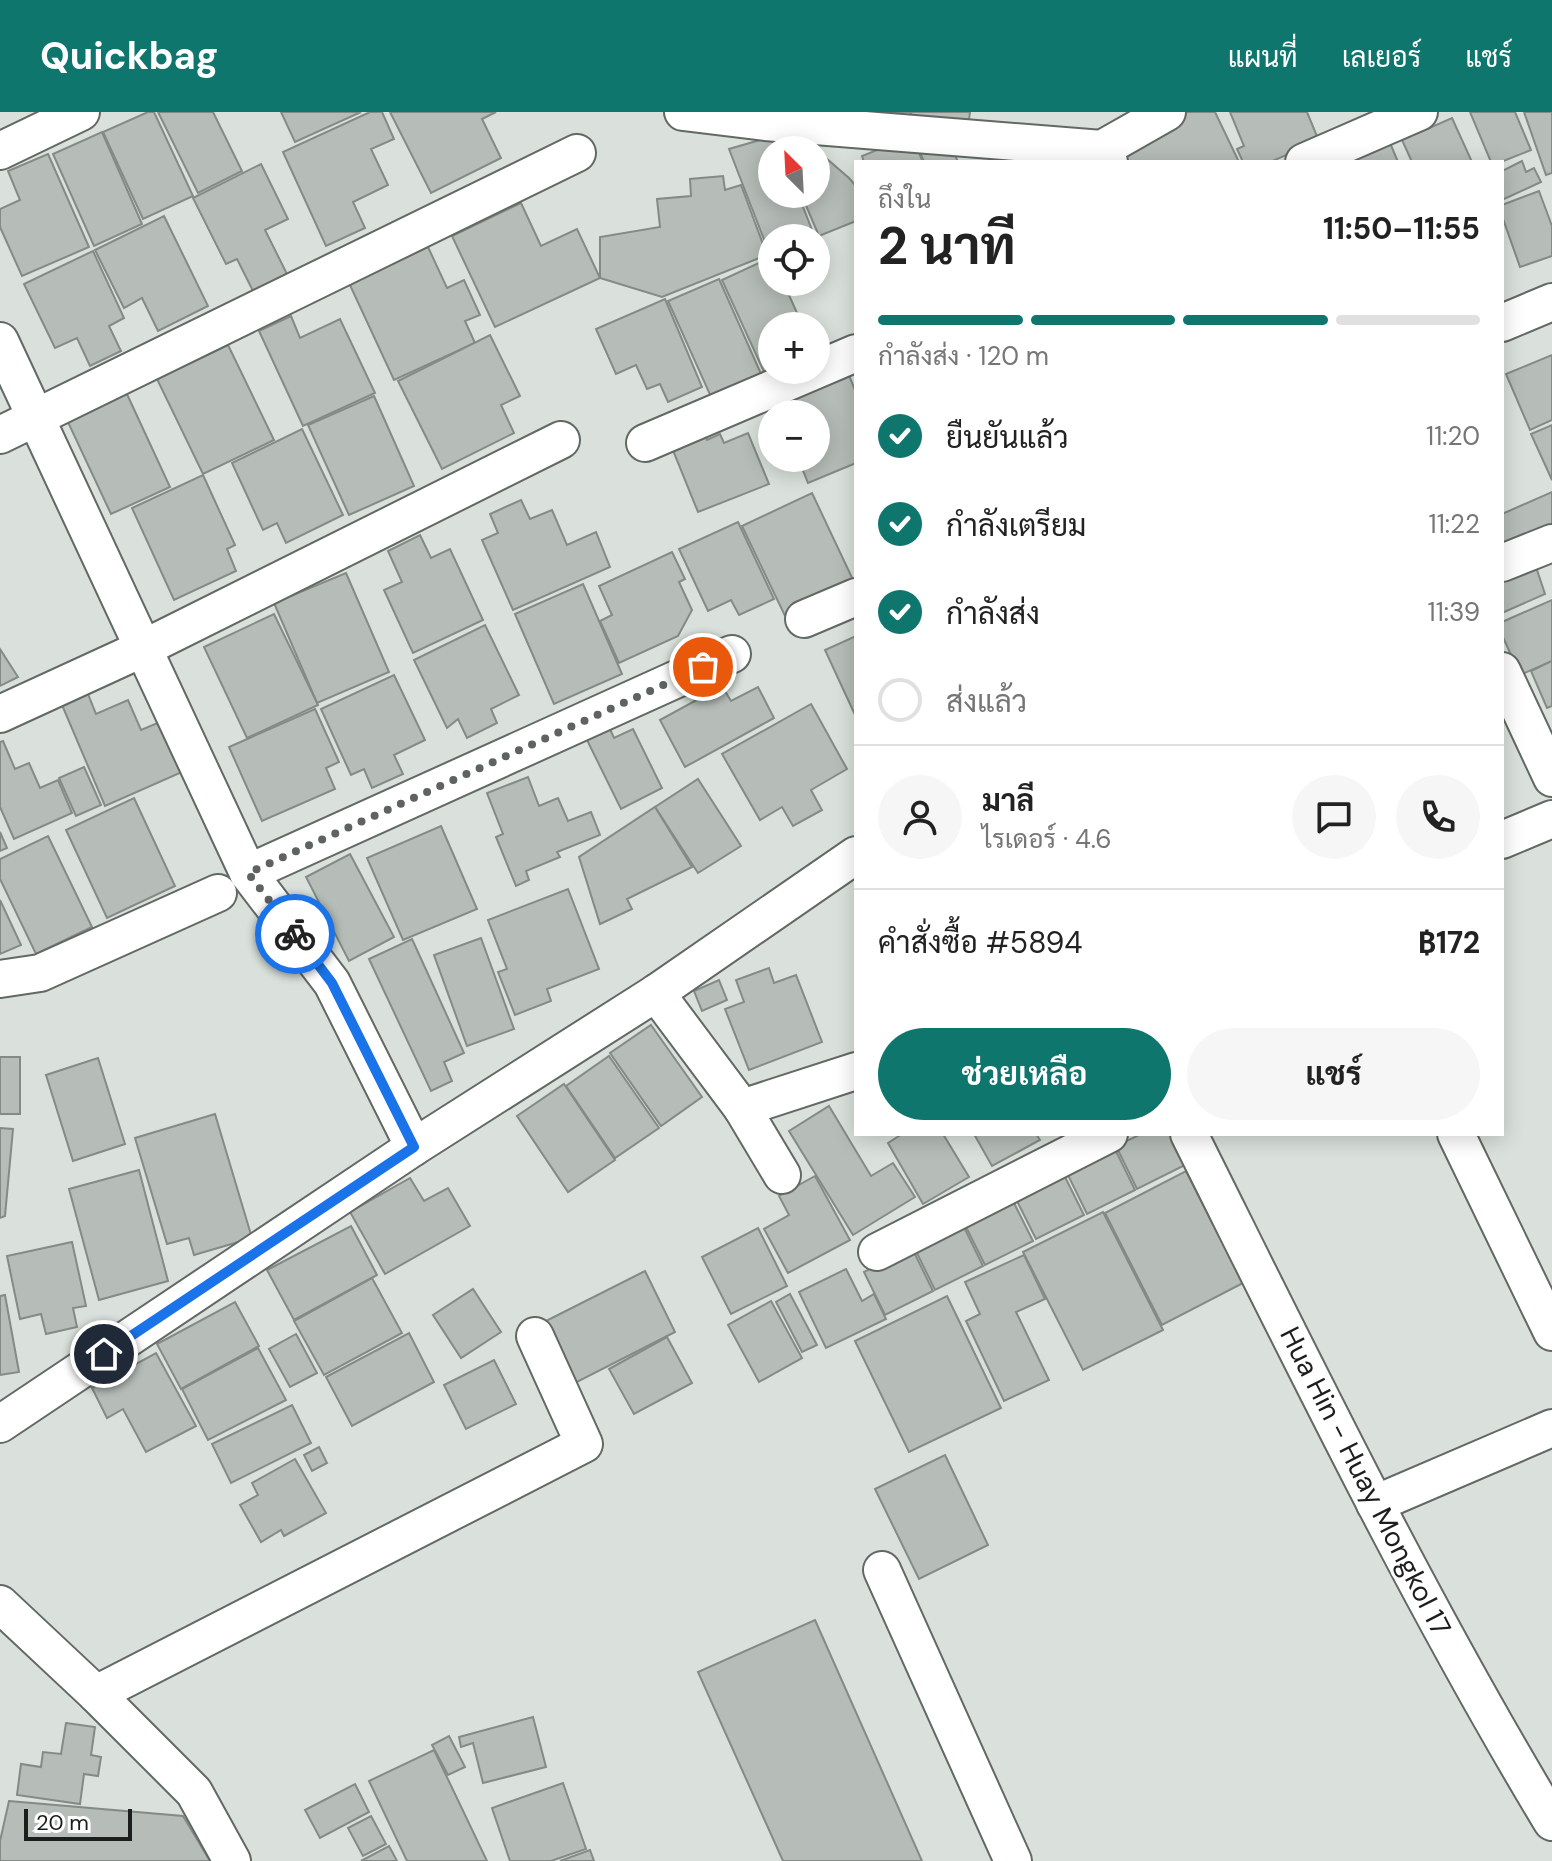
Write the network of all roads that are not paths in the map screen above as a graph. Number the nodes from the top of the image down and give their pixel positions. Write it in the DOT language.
graph roads {
  1 [pos="81,112"];
  2 [pos="683,112"];
  3 [pos="1167,112"];
  4 [pos="1419,112"];
  5 [pos="767,117"];
  6 [pos="0,151"];
  7 [pos="577,153"];
  8 [pos="1106,156"];
  9 [pos="1309,160"];
  10 [pos="1552,302"];
  11 [pos="1504,322"];
  12 [pos="0,341"];
  13 [pos="854,354"];
  14 [pos="37,418"];
  15 [pos="0,435"];
  16 [pos="561,440"];
  17 [pos="645,443"];
  18 [pos="1552,543"];
  19 [pos="1504,562"];
  20 [pos="854,598"];
  21 [pos="804,619"];
  22 [pos="146,647"];
  23 [pos="732,654"];
  24 [pos="1504,675"];
  25 [pos="0,714"];
  26 [pos="1552,778"];
  27 [pos="1552,819"];
  28 [pos="1504,839"];
  29 [pos="854,856"];
  30 [pos="248,873"];
  31 [pos="218,893"];
  32 [pos="0,979"];
  33 [pos="656,993"];
  34 [pos="854,1072"];
  35 [pos="742,1108"];
  36 [pos="1105,1136"];
  37 [pos="1190,1136"];
  38 [pos="1457,1136"];
  39 [pos="414,1147"];
  40 [pos="782,1175"];
  41 [pos="877,1252"];
  42 [pos="1552,1332"];
  43 [pos="535,1336"];
  44 [pos="0,1424"];
  45 [pos="1552,1428"];
  46 [pos="1375,1504"];
  47 [pos="882,1570"];
  48 [pos="0,1604"];
  49 [pos="96,1694"];
  50 [pos="1552,1822"];
  51 [pos="232,1861"];
  52 [pos="1013,1861"];
  1 -- 6 [label="street"];
  2 -- 5 [label="street"];
  3 -- 8 [label="street"];
  4 -- 9 [label="street"];
  5 -- 8 [label="street"];
  7 -- 14 [label="street"];
  10 -- 11 [label="street"];
  12 -- 14 [label="street"];
  13 -- 17 [label="street"];
  14 -- 15 [label="street"];
  14 -- 22 [label="street"];
  16 -- 22 [label="street"];
  18 -- 19 [label="street"];
  20 -- 21 [label="street"];
  22 -- 25 [label="street"];
  22 -- 30 [label="street"];
  23 -- 30 [label="street"];
  24 -- 26 [label="street"];
  27 -- 28 [label="street"];
  29 -- 33 [label="street"];
  30 -- 39 [label="street"];
  31 -- 32 [label="street"];
  33 -- 35 [label="street"];
  33 -- 39 [label="street"];
  34 -- 35 [label="street"];
  35 -- 40 [label="street"];
  36 -- 41 [label="street"];
  37 -- 46 [label="street, Hua Hin - Huay Mongkol 17"];
  38 -- 42 [label="street"];
  39 -- 44 [label="street"];
  43 -- 49 [label="street"];
  45 -- 46 [label="street"];
  46 -- 50 [label="street, Hua Hin - Huay Mongkol 17"];
  47 -- 52 [label="street"];
  48 -- 49 [label="street"];
  49 -- 51 [label="street"];
}
